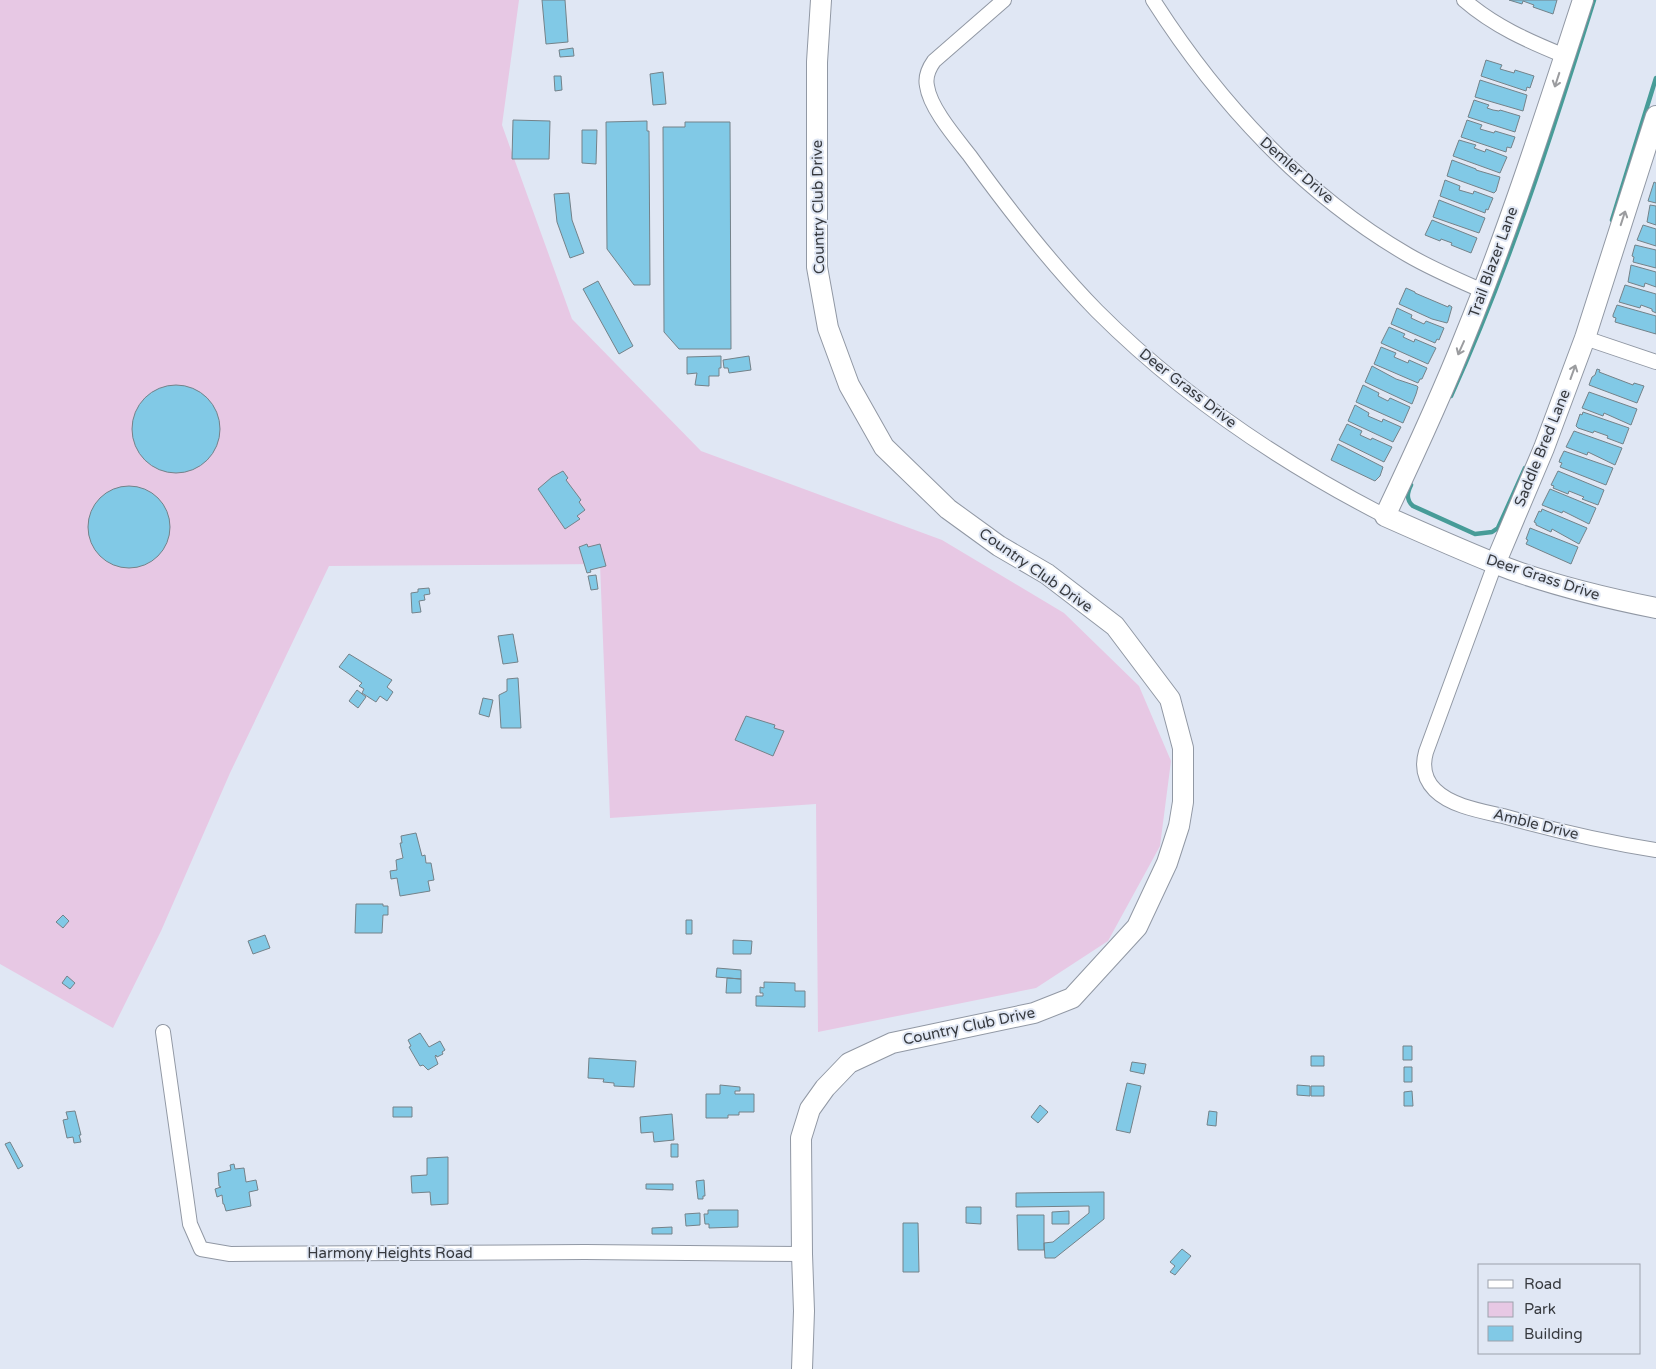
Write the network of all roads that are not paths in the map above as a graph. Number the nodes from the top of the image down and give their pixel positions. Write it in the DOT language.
graph roads {
  1 [pos="821,0"];
  2 [pos="1004,0"];
  3 [pos="1153,0"];
  4 [pos="1464,0"];
  5 [pos="1583,0"];
  6 [pos="1565,56"];
  7 [pos="1656,116"];
  8 [pos="1483,291"];
  9 [pos="1585,338"];
  10 [pos="1656,362"];
  11 [pos="1385,516"];
  12 [pos="1495,564"];
  13 [pos="1656,608"];
  14 [pos="1426,778"];
  15 [pos="1656,850"];
  16 [pos="162,1032"];
  17 [pos="802,1254"];
  18 [pos="802,1369"];
  1 -- 17 [label="street, Country Club Drive"];
  2 -- 11 [label="street, Deer Grass Drive"];
  3 -- 8 [label="street, Demler Drive"];
  4 -- 6 [label="street"];
  5 -- 6 [label="street, Trail Blazer Lane"];
  6 -- 8 [label="street, Trail Blazer Lane, one-way"];
  9 -- 7 [label="street, Saddle Bred Lane, one-way"];
  8 -- 11 [label="street, Trail Blazer Lane, one-way"];
  9 -- 10 [label="street"];
  12 -- 9 [label="street, Saddle Bred Lane, one-way"];
  11 -- 12 [label="street, Deer Grass Drive"];
  12 -- 13 [label="street, Deer Grass Drive"];
  12 -- 14 [label="street, Saddle Bred Lane"];
  14 -- 15 [label="street, Amble Drive"];
  16 -- 17 [label="street, Harmony Heights Road"];
  17 -- 18 [label="street, Country Club Drive"];
}
